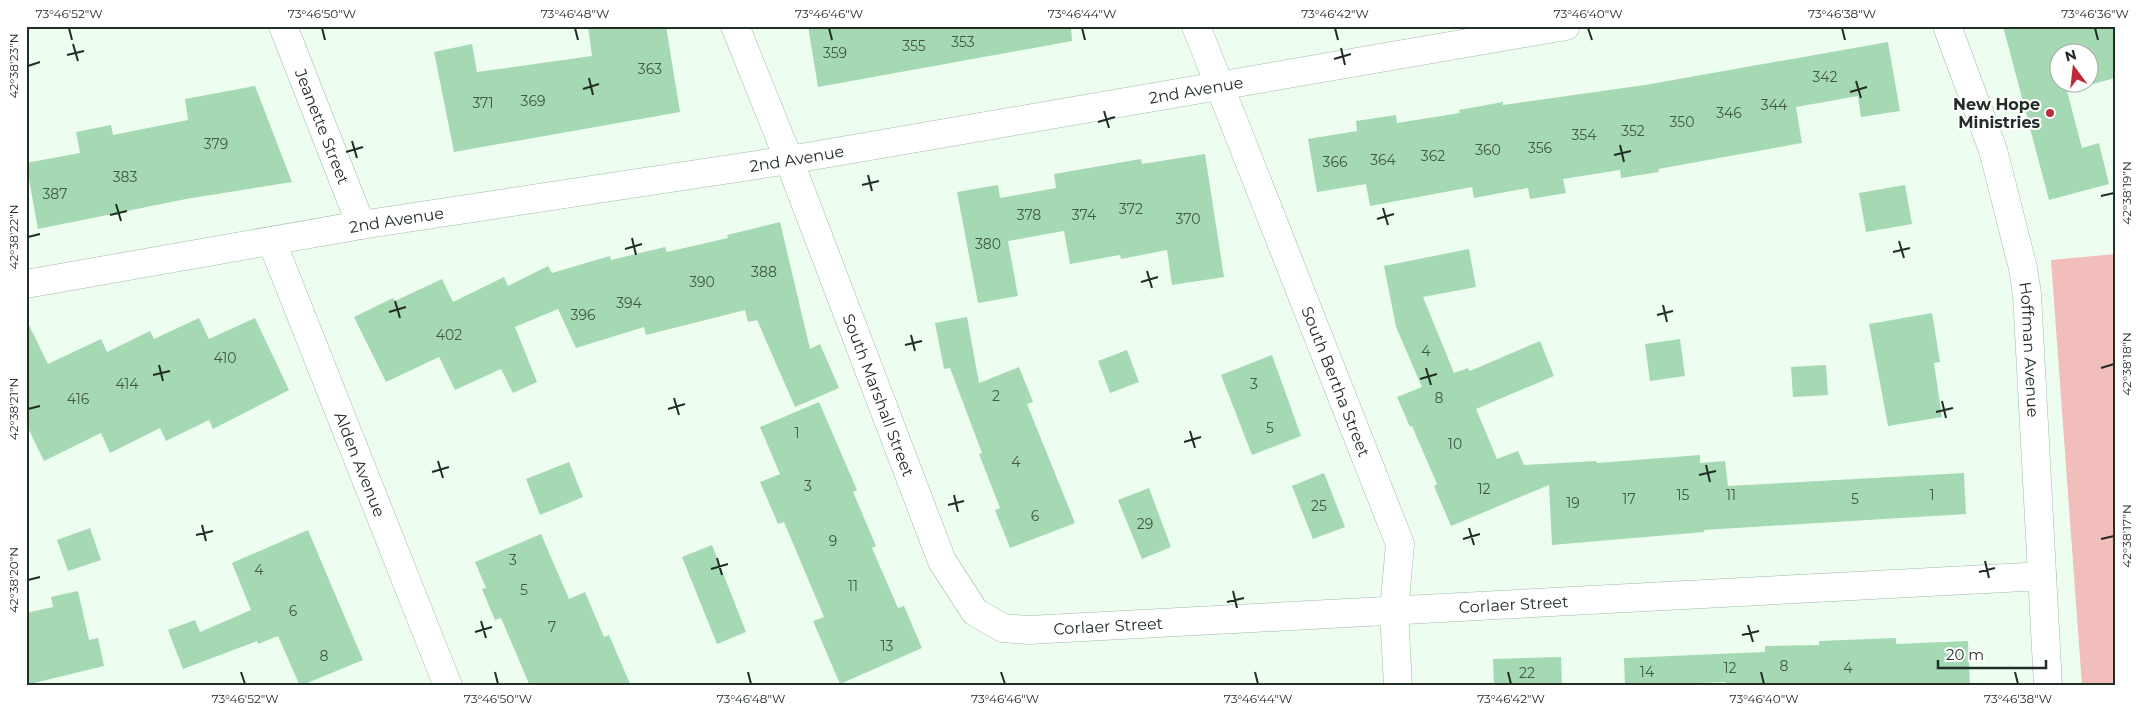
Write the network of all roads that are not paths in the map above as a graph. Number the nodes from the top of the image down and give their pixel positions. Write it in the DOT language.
graph roads {
  1 [pos="283,26"];
  2 [pos="735,26"];
  3 [pos="1196,26"];
  4 [pos="1566,26"];
  5 [pos="1947,26"];
  6 [pos="1220,87"];
  7 [pos="789,160"];
  8 [pos="361,225"];
  9 [pos="272,242"];
  10 [pos="26,284"];
  11 [pos="2042,576"];
  12 [pos="1394,611"];
  13 [pos="986,618"];
  14 [pos="448,686"];
  15 [pos="1398,686"];
  16 [pos="2048,686"];
  1 -- 8 [label="street, Jeanette Street"];
  2 -- 7 [label="street, South Marshall Street"];
  3 -- 6 [label="street, South Bertha Street"];
  4 -- 6 [label="street, 2nd Avenue"];
  5 -- 11 [label="street, Hoffman Avenue"];
  6 -- 7 [label="street, 2nd Avenue"];
  6 -- 12 [label="street, South Bertha Street"];
  7 -- 8 [label="street, 2nd Avenue"];
  7 -- 13 [label="street, South Marshall Street"];
  8 -- 9 [label="street, 2nd Avenue"];
  9 -- 10 [label="street, 2nd Avenue"];
  9 -- 14 [label="street, Alden Avenue"];
  11 -- 12 [label="street, Corlaer Street"];
  11 -- 16 [label="street, Hoffman Avenue"];
  12 -- 13 [label="street, Corlaer Street"];
  12 -- 15 [label="street, South Bertha Street"];
}
